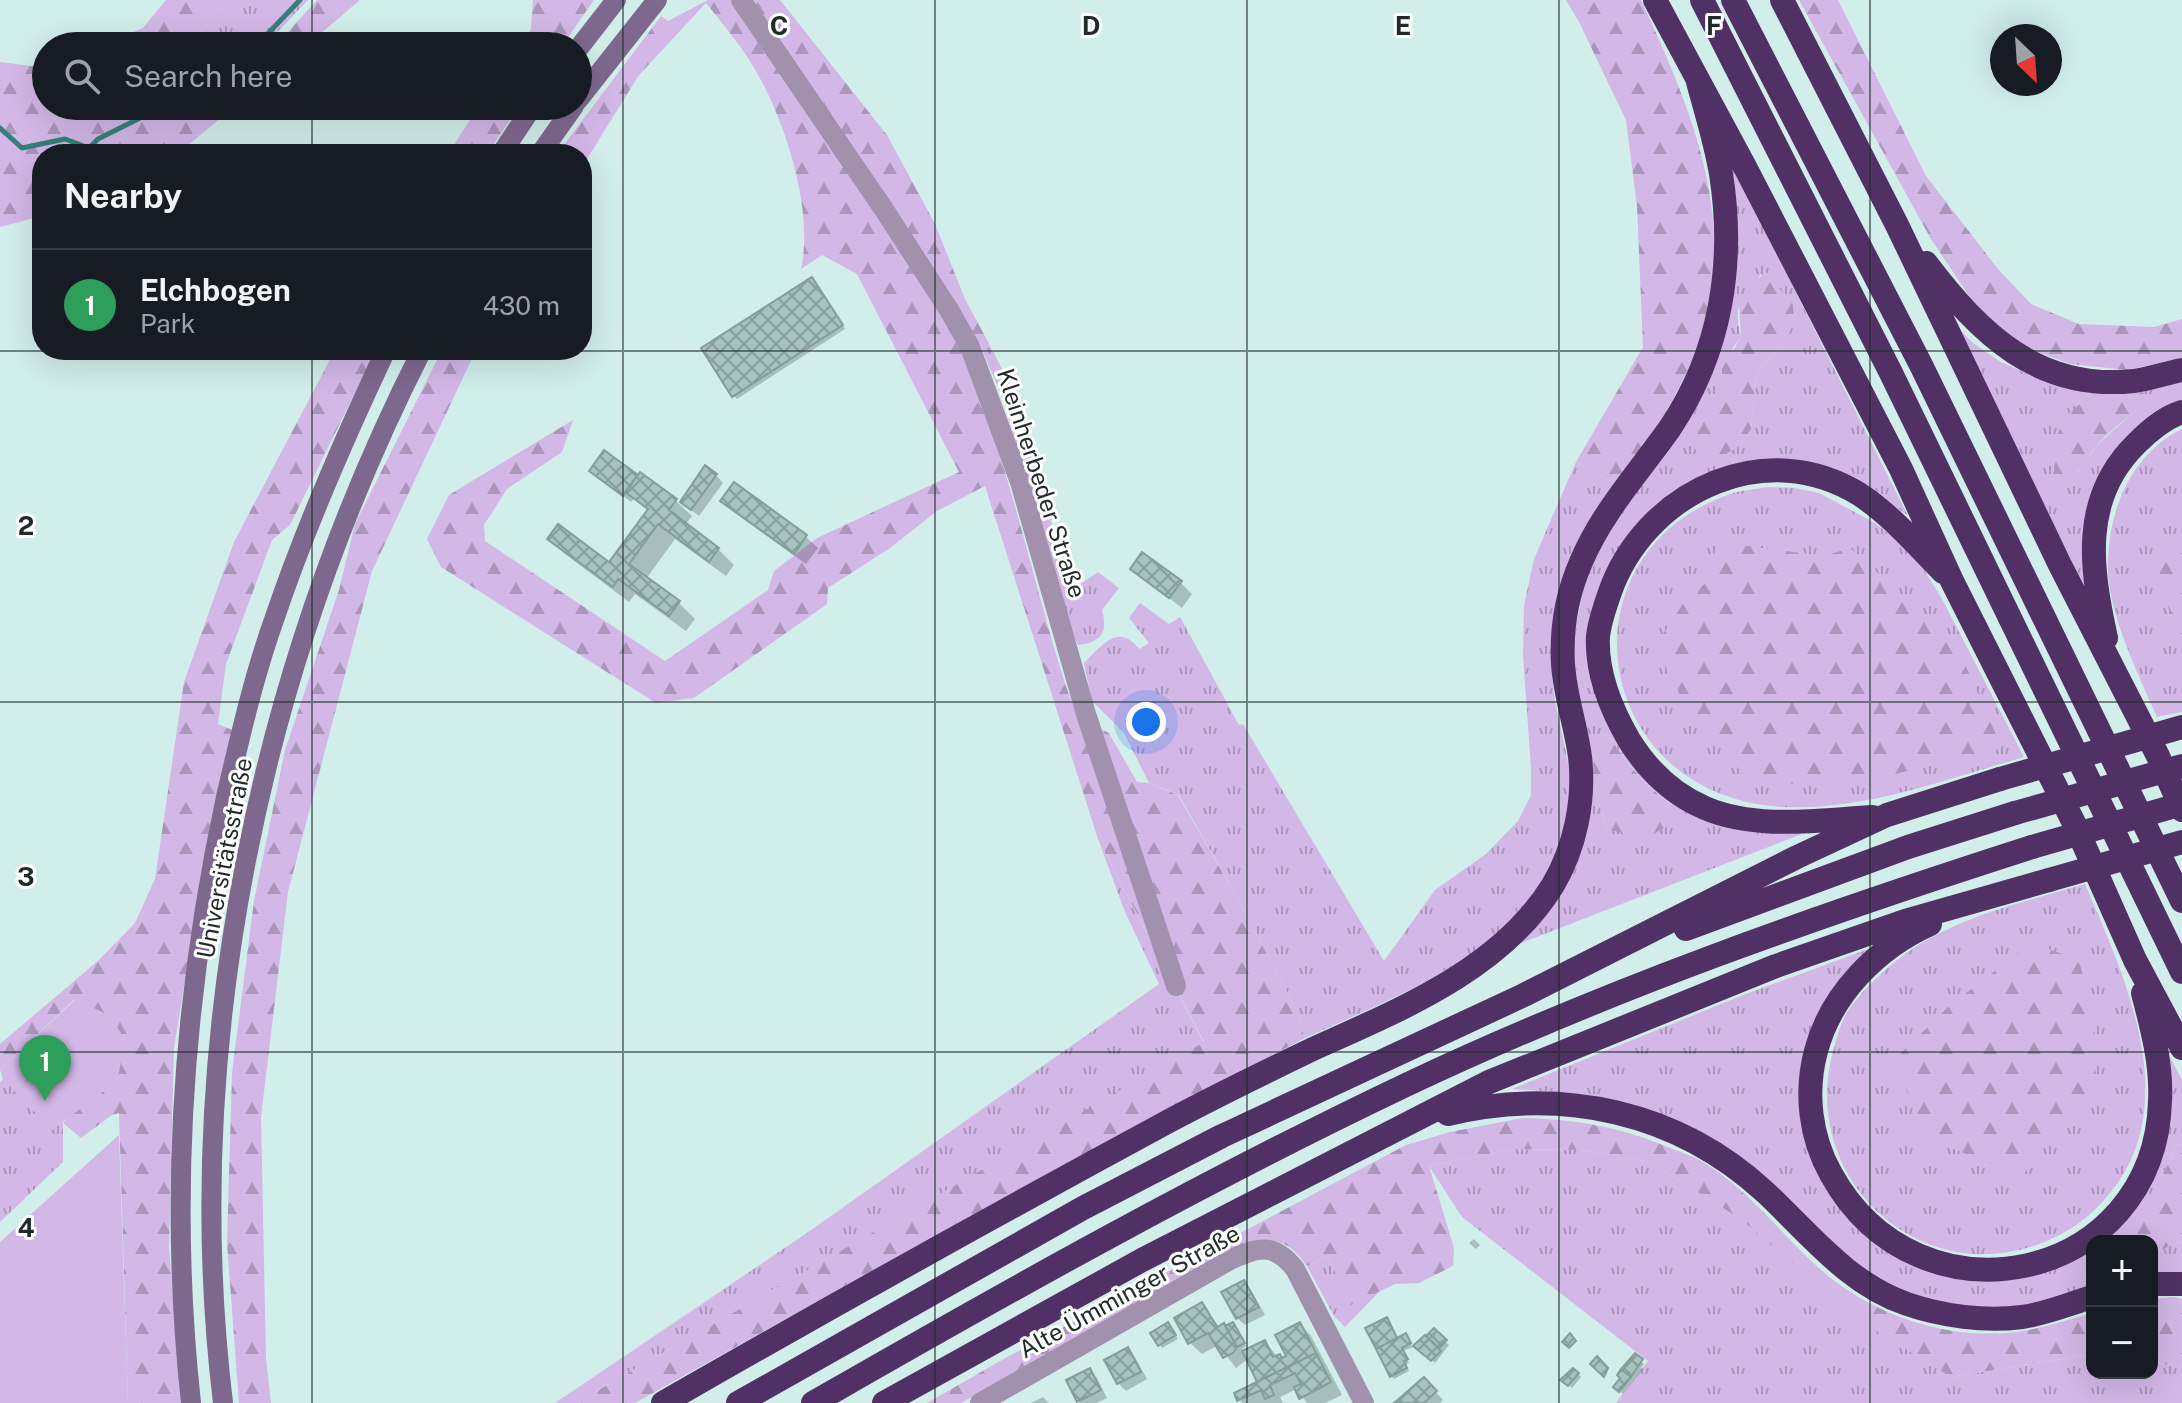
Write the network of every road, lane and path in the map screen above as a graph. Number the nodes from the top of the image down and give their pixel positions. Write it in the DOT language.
graph roads {
  1 [pos="616,0"];
  2 [pos="657,0"];
  3 [pos="741,0"];
  4 [pos="1655,0"];
  5 [pos="1702,0"];
  6 [pos="1733,0"];
  7 [pos="1782,0"];
  8 [pos="591,32"];
  9 [pos="592,82"];
  10 [pos="1698,82"];
  11 [pos="524,120"];
  12 [pos="564,120"];
  13 [pos="508,144"];
  14 [pos="547,144"];
  15 [pos="1897,225"];
  16 [pos="381,360"];
  17 [pos="417,360"];
  18 [pos="2182,370"];
  19 [pos="2182,412"];
  20 [pos="1952,581"];
  21 [pos="2115,675"];
  22 [pos="2182,727"];
  23 [pos="2182,766"];
  24 [pos="2182,807"];
  25 [pos="1887,815"];
  26 [pos="2182,842"];
  27 [pos="1982,901"];
  28 [pos="2182,901"];
  29 [pos="2135,960"];
  30 [pos="2182,972"];
  31 [pos="1176,986"];
  32 [pos="1524,995"];
  33 [pos="2182,1048"];
  34 [pos="1418,1120"];
  35 [pos="2158,1284"];
  36 [pos="2182,1284"];
  37 [pos="2086,1299"];
  38 [pos="191,1403"];
  39 [pos="223,1403"];
  40 [pos="663,1403"];
  41 [pos="738,1403"];
  42 [pos="813,1403"];
  43 [pos="884,1403"];
  44 [pos="980,1403"];
  45 [pos="1364,1403"];
  1 -- 8 [label="main road"];
  2 -- 9 [label="main road"];
  3 -- 31 [label="street, Kleinherbeder Straße"];
  4 -- 10 [label="highway"];
  5 -- 30 [label="highway"];
  6 -- 28 [label="highway"];
  7 -- 15 [label="highway"];
  10 -- 20 [label="highway"];
  10 -- 40 [label="highway"];
  11 -- 13 [label="main road"];
  12 -- 14 [label="main road"];
  15 -- 18 [label="highway"];
  15 -- 21 [label="highway"];
  16 -- 38 [label="main road, Universitätsstraße"];
  17 -- 39 [label="main road, Universitätsstraße"];
  19 -- 21 [label="highway"];
  20 -- 25 [label="highway"];
  20 -- 29 [label="highway"];
  21 -- 24 [label="highway"];
  22 -- 25 [label="highway, bridge"];
  23 -- 32 [label="highway, bridge"];
  24 -- 42 [label="highway, bridge"];
  25 -- 32 [label="highway"];
  26 -- 27 [label="highway, bridge"];
  27 -- 29 [label="highway"];
  27 -- 34 [label="highway"];
  29 -- 33 [label="highway"];
  32 -- 41 [label="highway"];
  34 -- 37 [label="highway"];
  34 -- 43 [label="highway"];
  35 -- 36 [label="highway"];
  44 -- 45 [label="street, Alte Ümminger Straße"];
}
